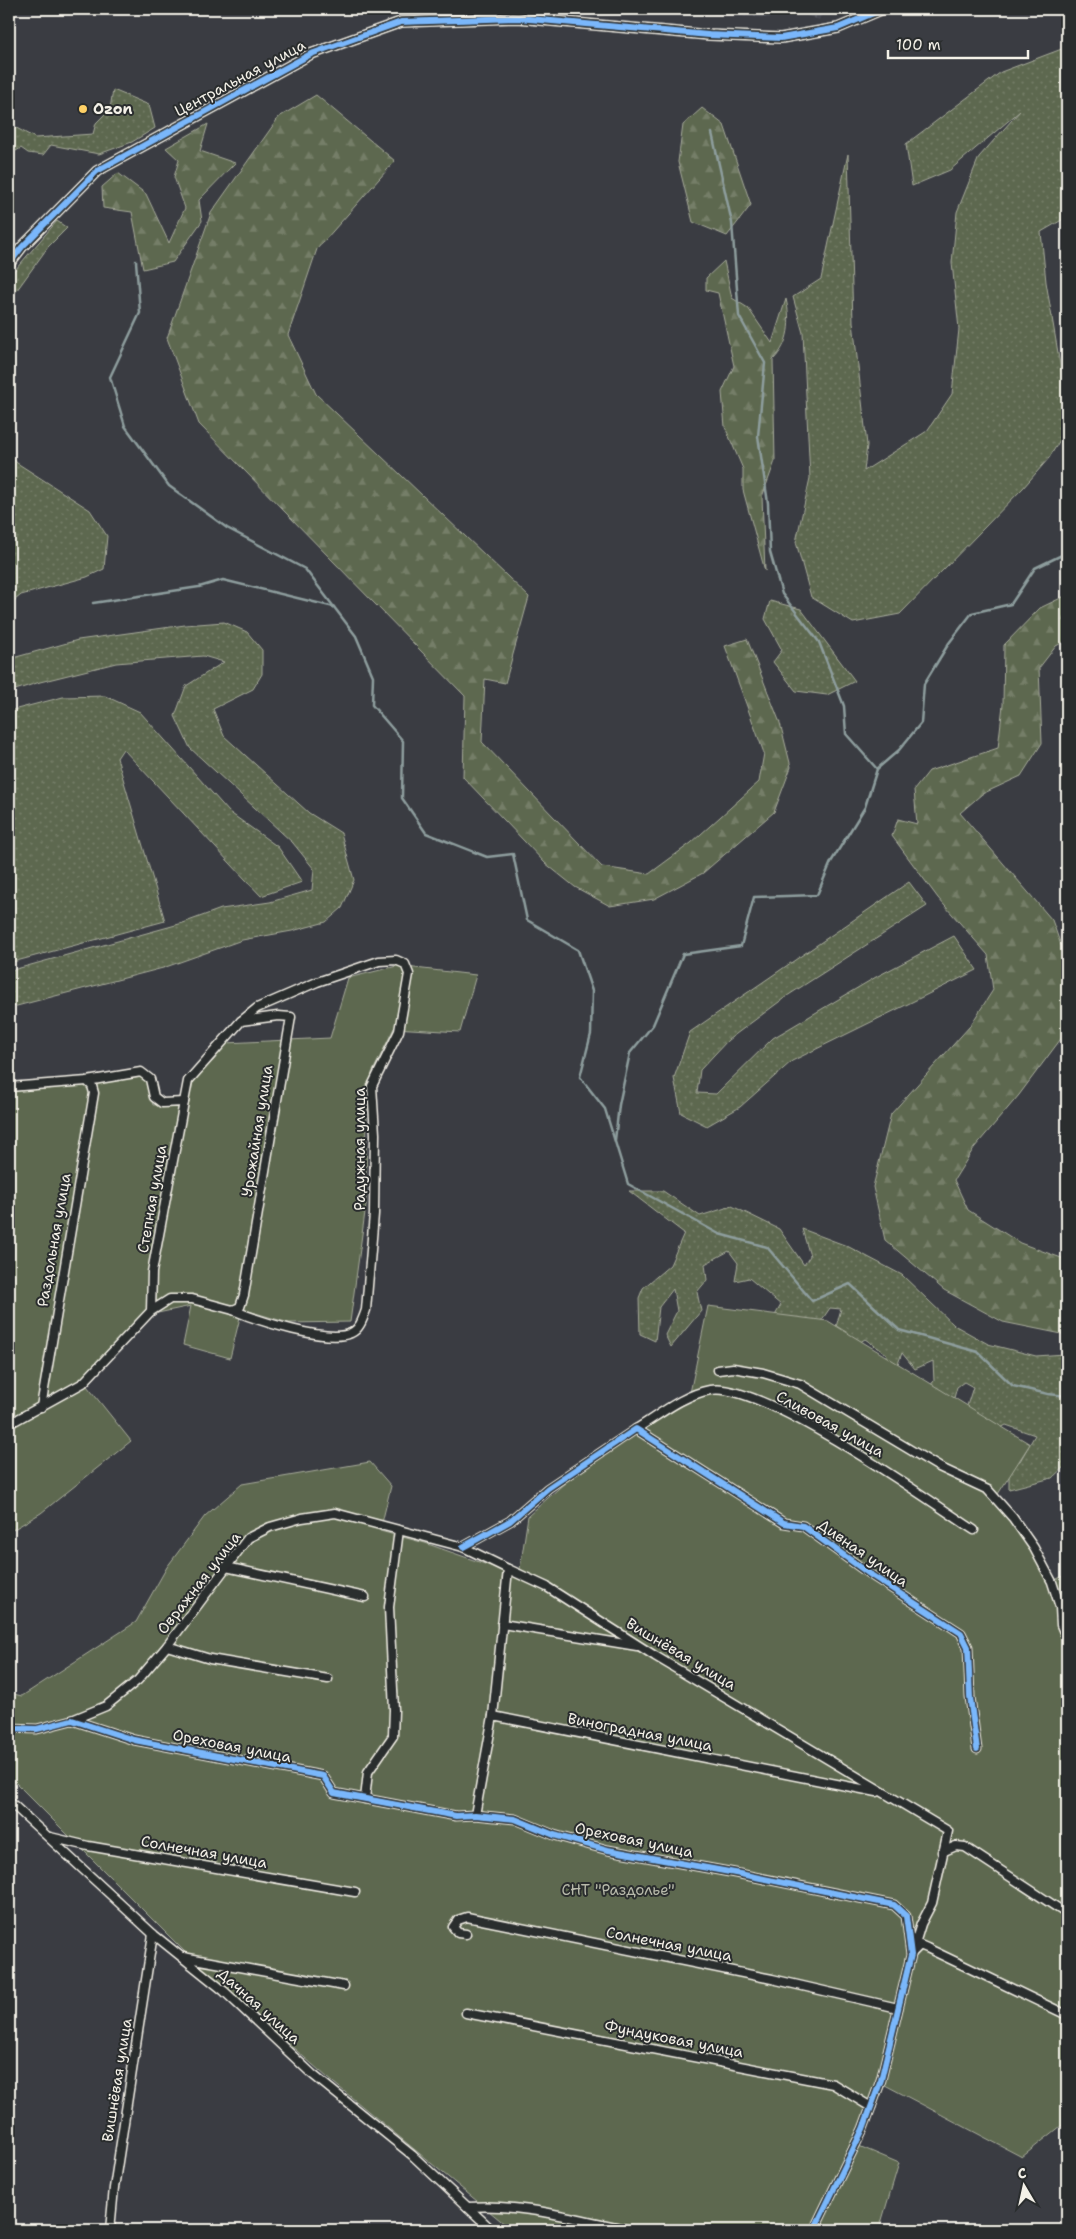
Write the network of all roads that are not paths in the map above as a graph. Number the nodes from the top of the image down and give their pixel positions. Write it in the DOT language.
graph roads {
  1 [pos="883,9"];
  2 [pos="9,264"];
  3 [pos="241,1021"];
  4 [pos="87,1080"];
  5 [pos="9,1087"];
  6 [pos="184,1102"];
  7 [pos="233,1310"];
  8 [pos="151,1311"];
  9 [pos="718,1370"];
  10 [pos="41,1407"];
  11 [pos="9,1424"];
  12 [pos="636,1429"];
  13 [pos="399,1530"];
  14 [pos="974,1530"];
  15 [pos="463,1547"];
  16 [pos="226,1567"];
  17 [pos="508,1568"];
  18 [pos="365,1597"];
  19 [pos="502,1624"];
  20 [pos="1067,1640"];
  21 [pos="167,1646"];
  22 [pos="641,1647"];
  23 [pos="328,1679"];
  24 [pos="493,1716"];
  25 [pos="72,1720"];
  26 [pos="9,1728"];
  27 [pos="977,1749"];
  28 [pos="881,1792"];
  29 [pos="365,1798"];
  30 [pos="9,1801"];
  31 [pos="475,1815"];
  32 [pos="48,1837"];
  33 [pos="942,1852"];
  34 [pos="355,1892"];
  35 [pos="1067,1914"];
  36 [pos="153,1934"];
  37 [pos="466,1934"];
  38 [pos="911,1954"];
  39 [pos="182,1957"];
  40 [pos="344,1986"];
  41 [pos="898,2008"];
  42 [pos="466,2013"];
  43 [pos="1067,2016"];
  44 [pos="871,2107"];
  45 [pos="468,2207"];
  46 [pos="110,2230"];
  47 [pos="492,2230"];
  48 [pos="632,2230"];
  49 [pos="814,2230"];
  1 -- 2 [label="street, Центральная улица"];
  3 -- 6 [label="street"];
  3 -- 7 [label="street, Урожайная улица"];
  3 -- 7 [label="street, Радужная улица"];
  4 -- 5 [label="street"];
  4 -- 6 [label="street"];
  4 -- 10 [label="street, Раздольная улица"];
  6 -- 8 [label="street, Степная улица"];
  7 -- 8 [label="street"];
  8 -- 10 [label="street"];
  9 -- 20 [label="street"];
  10 -- 11 [label="street"];
  12 -- 14 [label="street, Сливовая улица"];
  12 -- 15 [label="street"];
  12 -- 27 [label="street, Дивная улица"];
  13 -- 15 [label="street, Овражная улица"];
  13 -- 16 [label="street, Овражная улица"];
  13 -- 29 [label="street"];
  15 -- 17 [label="street, Вишнёвая улица"];
  16 -- 18 [label="street"];
  16 -- 21 [label="street, Овражная улица"];
  17 -- 19 [label="street"];
  17 -- 22 [label="street, Вишнёвая улица"];
  19 -- 22 [label="street"];
  19 -- 24 [label="street"];
  21 -- 23 [label="street"];
  21 -- 25 [label="street, Овражная улица"];
  22 -- 28 [label="street, Вишнёвая улица"];
  24 -- 28 [label="street, Виноградная улица"];
  24 -- 31 [label="street"];
  25 -- 26 [label="street"];
  25 -- 29 [label="street, Ореховая улица"];
  28 -- 33 [label="street, Вишнёвая улица"];
  29 -- 31 [label="street, Ореховая улица"];
  30 -- 32 [label="street, Дачная улица"];
  31 -- 38 [label="street, Ореховая улица"];
  32 -- 34 [label="street, Солнечная улица"];
  32 -- 36 [label="street, Дачная улица"];
  33 -- 35 [label="street"];
  33 -- 38 [label="street, Вишнёвая улица"];
  36 -- 39 [label="street, Дачная улица"];
  36 -- 46 [label="street, Вишнёвая улица"];
  37 -- 41 [label="street, Солнечная улица"];
  38 -- 41 [label="street, Ореховая улица"];
  38 -- 43 [label="street"];
  39 -- 40 [label="street"];
  39 -- 45 [label="street, Дачная улица"];
  41 -- 44 [label="street, Ореховая улица"];
  42 -- 44 [label="street, Фундуковая улица"];
  44 -- 49 [label="street, Ореховая улица"];
  45 -- 47 [label="street, Дачная улица"];
  45 -- 48 [label="street"];
}
